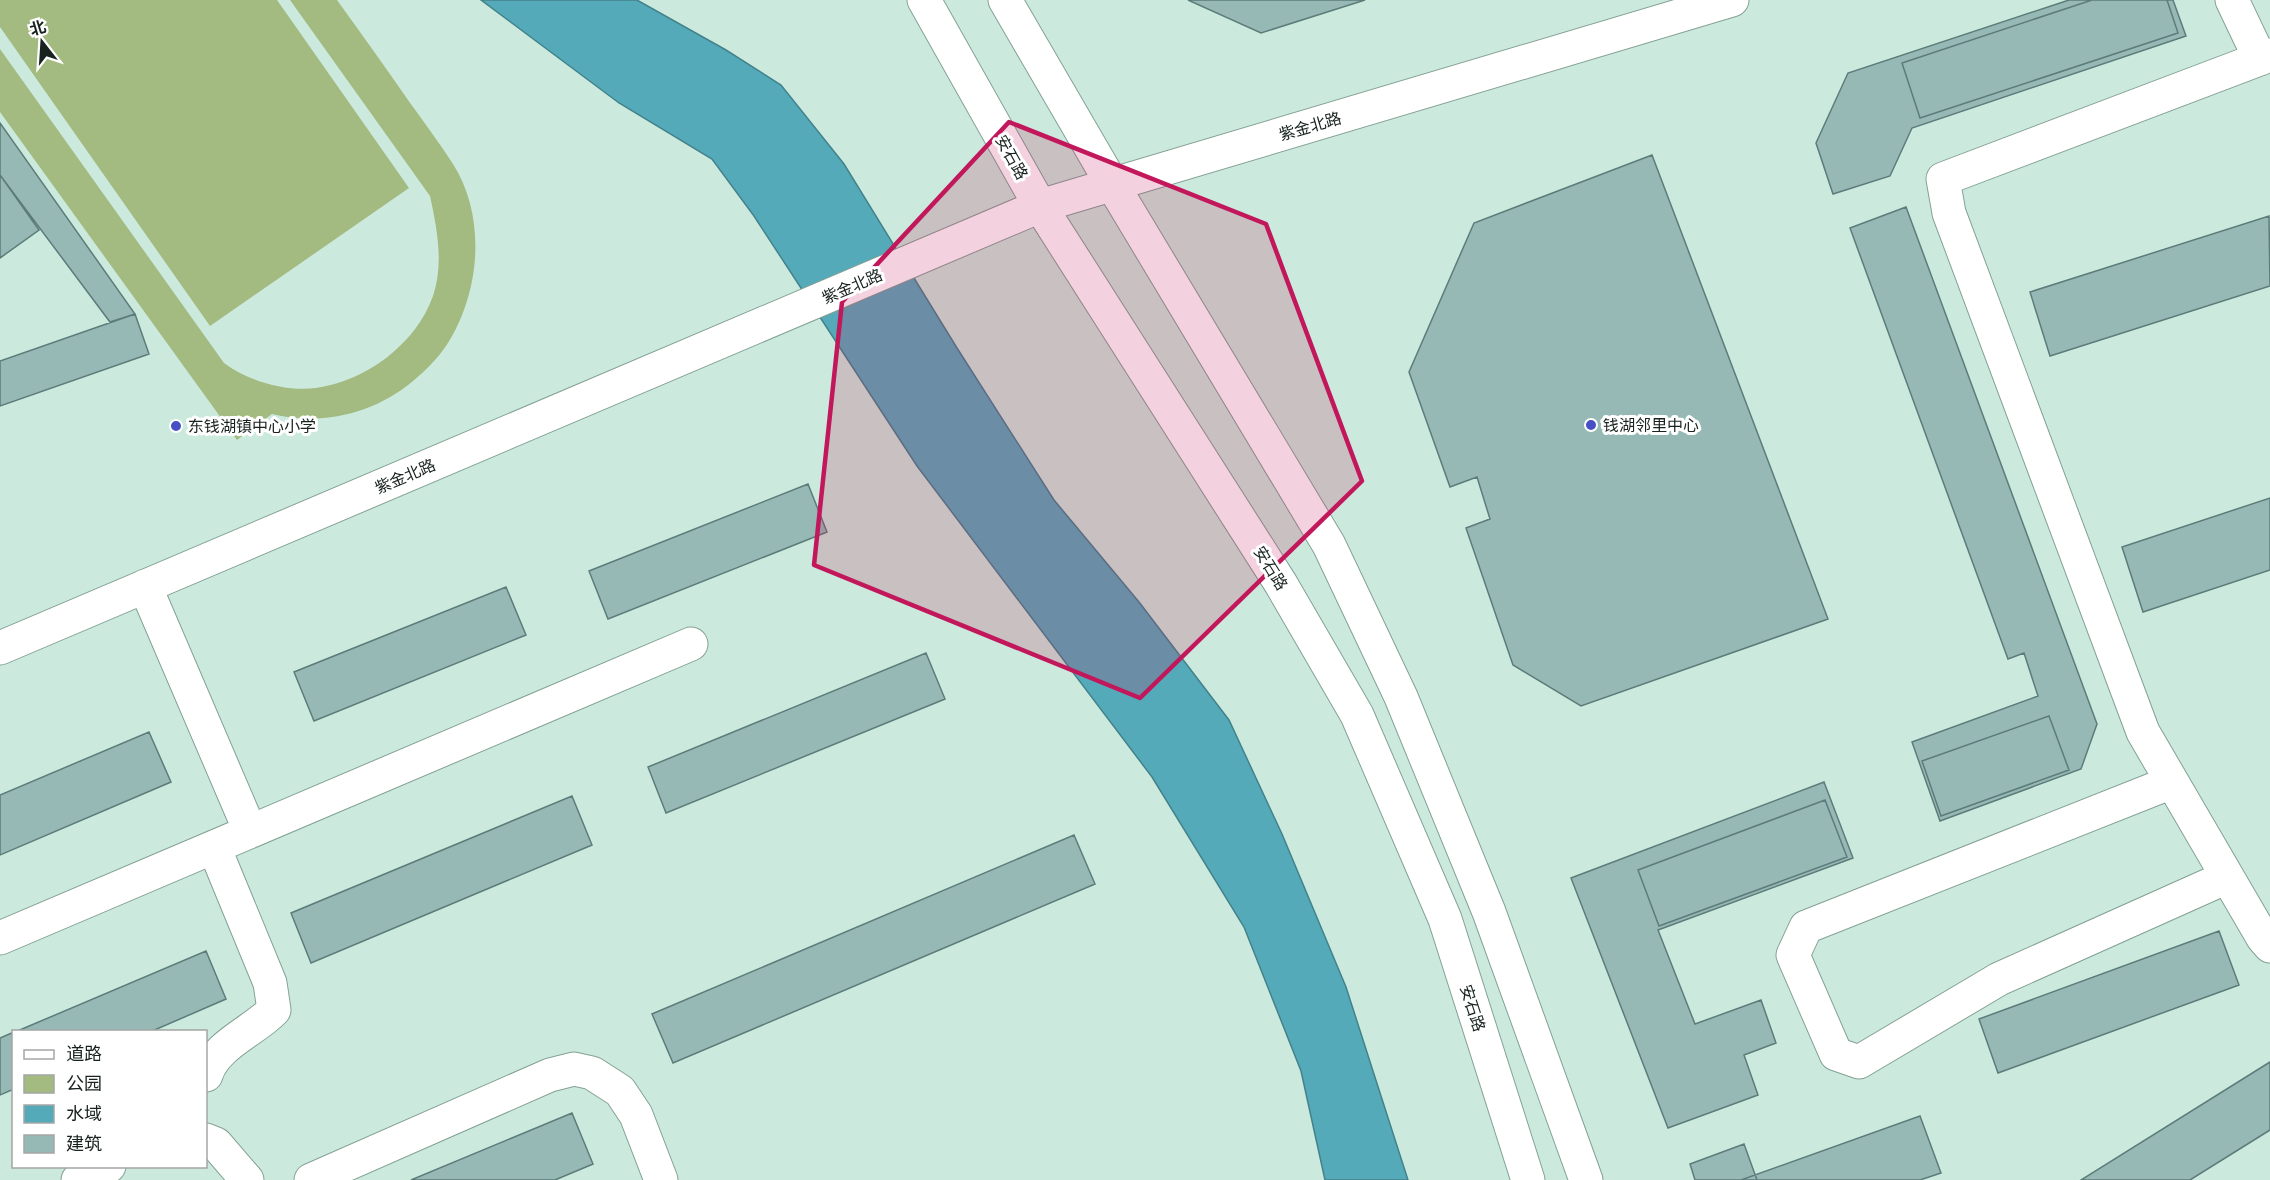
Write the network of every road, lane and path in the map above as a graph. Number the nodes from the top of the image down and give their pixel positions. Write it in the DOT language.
graph roads {
  1 [pos="924,0"];
  2 [pos="1005,0"];
  3 [pos="1732,0"];
  4 [pos="2232,0"];
  5 [pos="2265,57"];
  6 [pos="1112,184"];
  7 [pos="1040,207"];
  8 [pos="145,586"];
  9 [pos="691,644"];
  10 [pos="0,648"];
  11 [pos="2172,782"];
  12 [pos="250,831"];
  13 [pos="214,847"];
  14 [pos="2227,877"];
  15 [pos="0,938"];
  16 [pos="2270,946"];
  17 [pos="207,1071"];
  18 [pos="207,1140"];
  19 [pos="107,1168"];
  20 [pos="78,1180"];
  21 [pos="247,1180"];
  22 [pos="311,1180"];
  23 [pos="661,1180"];
  24 [pos="1528,1180"];
  25 [pos="1586,1180"];
  1 -- 7 [label="main road, 安石路"];
  2 -- 6 [label="main road"];
  3 -- 6 [label="main road, 紫金北路"];
  4 -- 5 [label="main road"];
  5 -- 11 [label="main road"];
  6 -- 7 [label="main road, 紫金北路"];
  6 -- 25 [label="main road"];
  7 -- 8 [label="main road, 紫金北路"];
  7 -- 24 [label="main road, 安石路"];
  8 -- 10 [label="main road, 紫金北路"];
  8 -- 12 [label="main road"];
  9 -- 12 [label="main road"];
  11 -- 14 [label="main road"];
  11 -- 14 [label="main road"];
  12 -- 13 [label="main road"];
  13 -- 15 [label="main road"];
  13 -- 17 [label="main road"];
  14 -- 16 [label="main road"];
  18 -- 21 [label="main road"];
  19 -- 20 [label="main road"];
  22 -- 23 [label="main road"];
}
